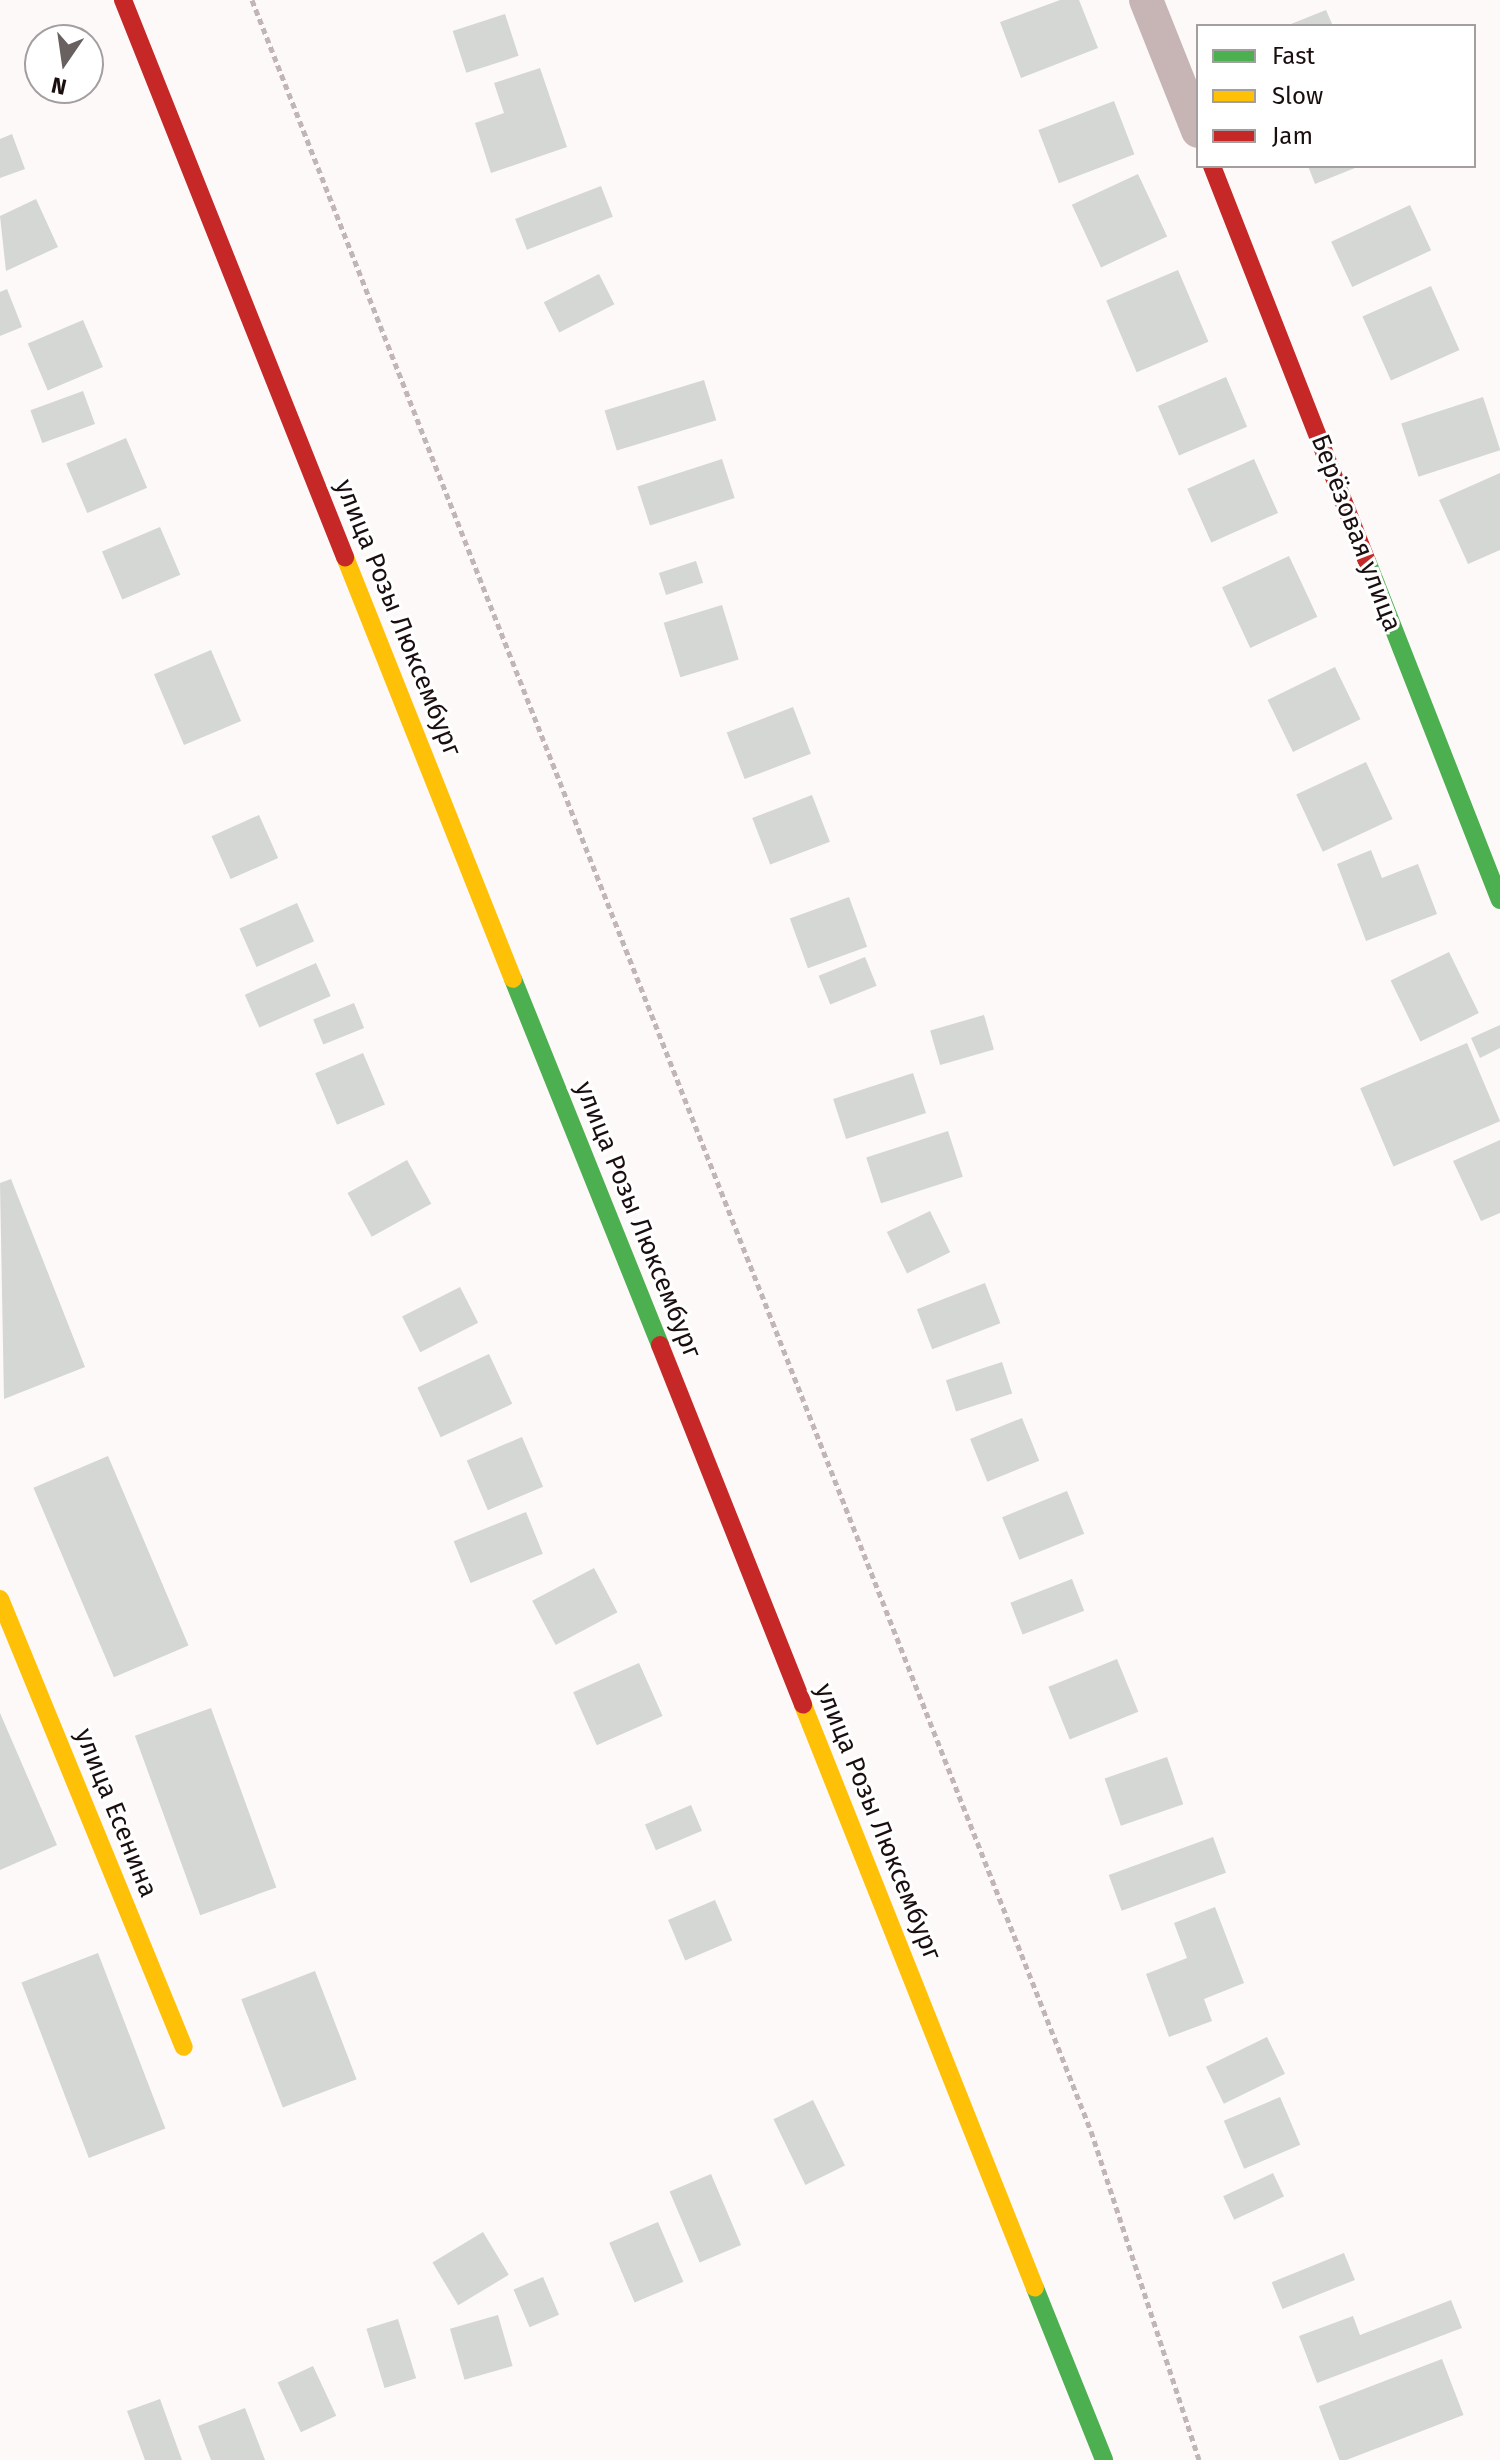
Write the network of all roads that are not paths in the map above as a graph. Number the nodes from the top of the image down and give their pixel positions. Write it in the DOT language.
graph roads {
  1 [pos="123,0"];
  2 [pos="1146,0"];
  3 [pos="1196,126"];
  4 [pos="1213,168"];
  5 [pos="1500,900"];
  6 [pos="0,1599"];
  7 [pos="184,2047"];
  8 [pos="1104,2460"];
  1 -- 8 [label="street, улица Розы Люксембург"];
  2 -- 3 [label="street"];
  4 -- 5 [label="street, Берёзовая улица"];
  6 -- 7 [label="street, улица Есенина"];
}
